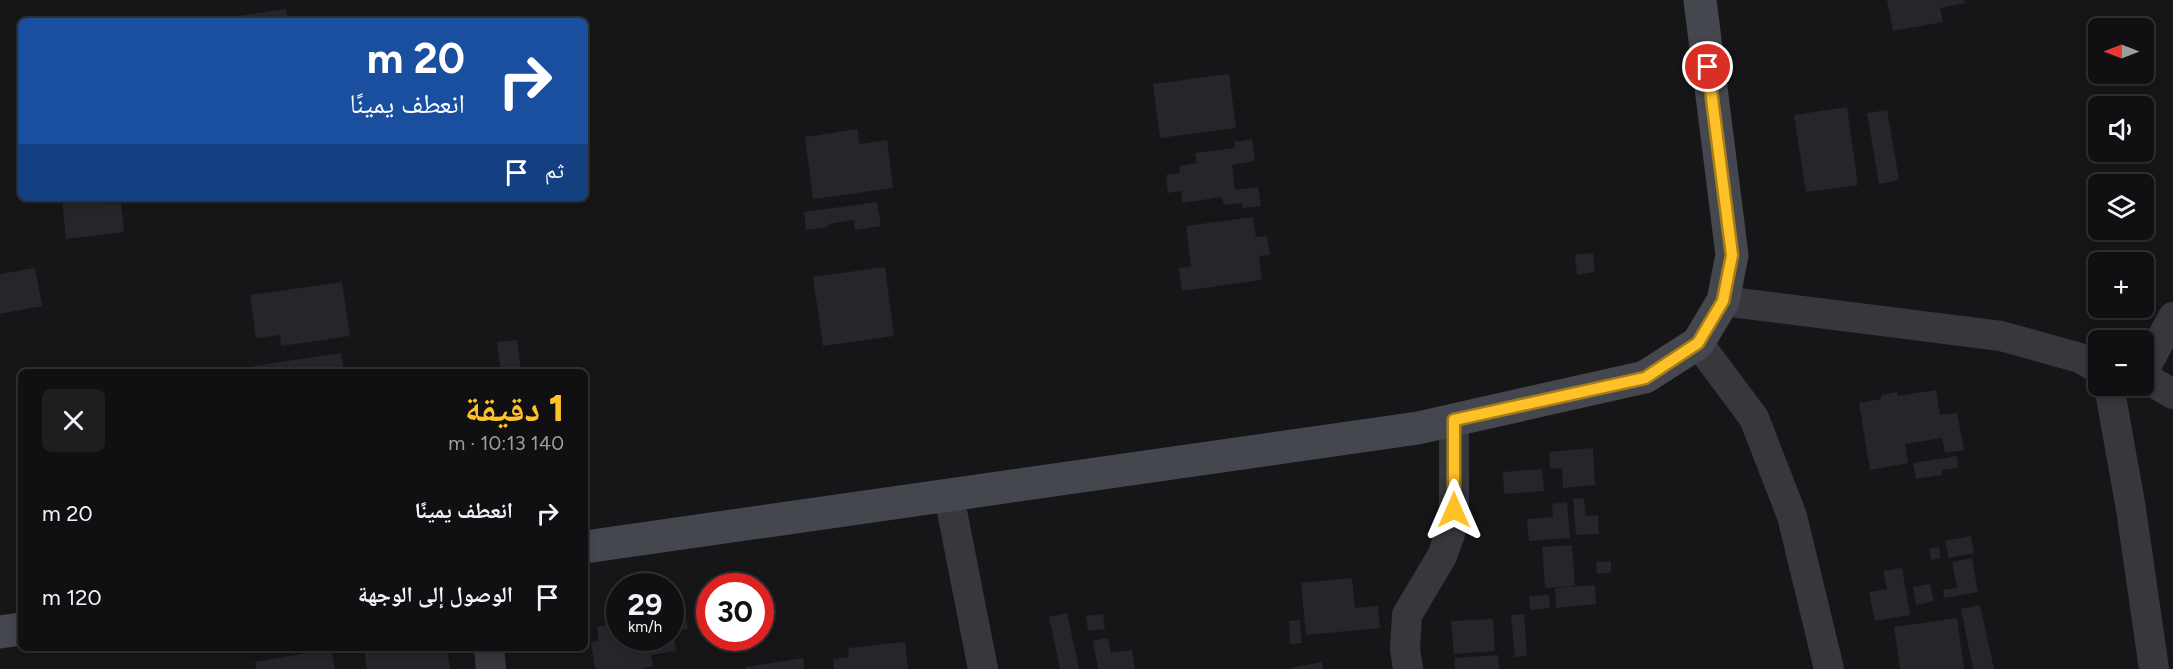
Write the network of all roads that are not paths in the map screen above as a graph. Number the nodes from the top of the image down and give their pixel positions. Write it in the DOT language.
graph roads {
  1 [pos="1700,0"];
  2 [pos="1723,301"];
  3 [pos="2173,317"];
  4 [pos="1698,343"];
  5 [pos="2154,352"];
  6 [pos="2088,363"];
  7 [pos="2154,383"];
  8 [pos="2173,394"];
  9 [pos="2111,396"];
  10 [pos="1454,420"];
  11 [pos="949,495"];
  12 [pos="588,547"];
  13 [pos="18,629"];
  14 [pos="0,632"];
  15 [pos="489,651"];
  16 [pos="491,669"];
  17 [pos="983,669"];
  18 [pos="1408,669"];
  19 [pos="1829,669"];
  20 [pos="2154,669"];
  1 -- 2 [label="street"];
  2 -- 4 [label="street"];
  2 -- 6 [label="street"];
  3 -- 5 [label="street"];
  4 -- 10 [label="street"];
  4 -- 19 [label="street"];
  7 -- 8 [label="street"];
  9 -- 20 [label="street"];
  10 -- 11 [label="street"];
  10 -- 18 [label="street"];
  11 -- 12 [label="street"];
  11 -- 17 [label="street"];
  13 -- 14 [label="street"];
  15 -- 16 [label="street"];
}
